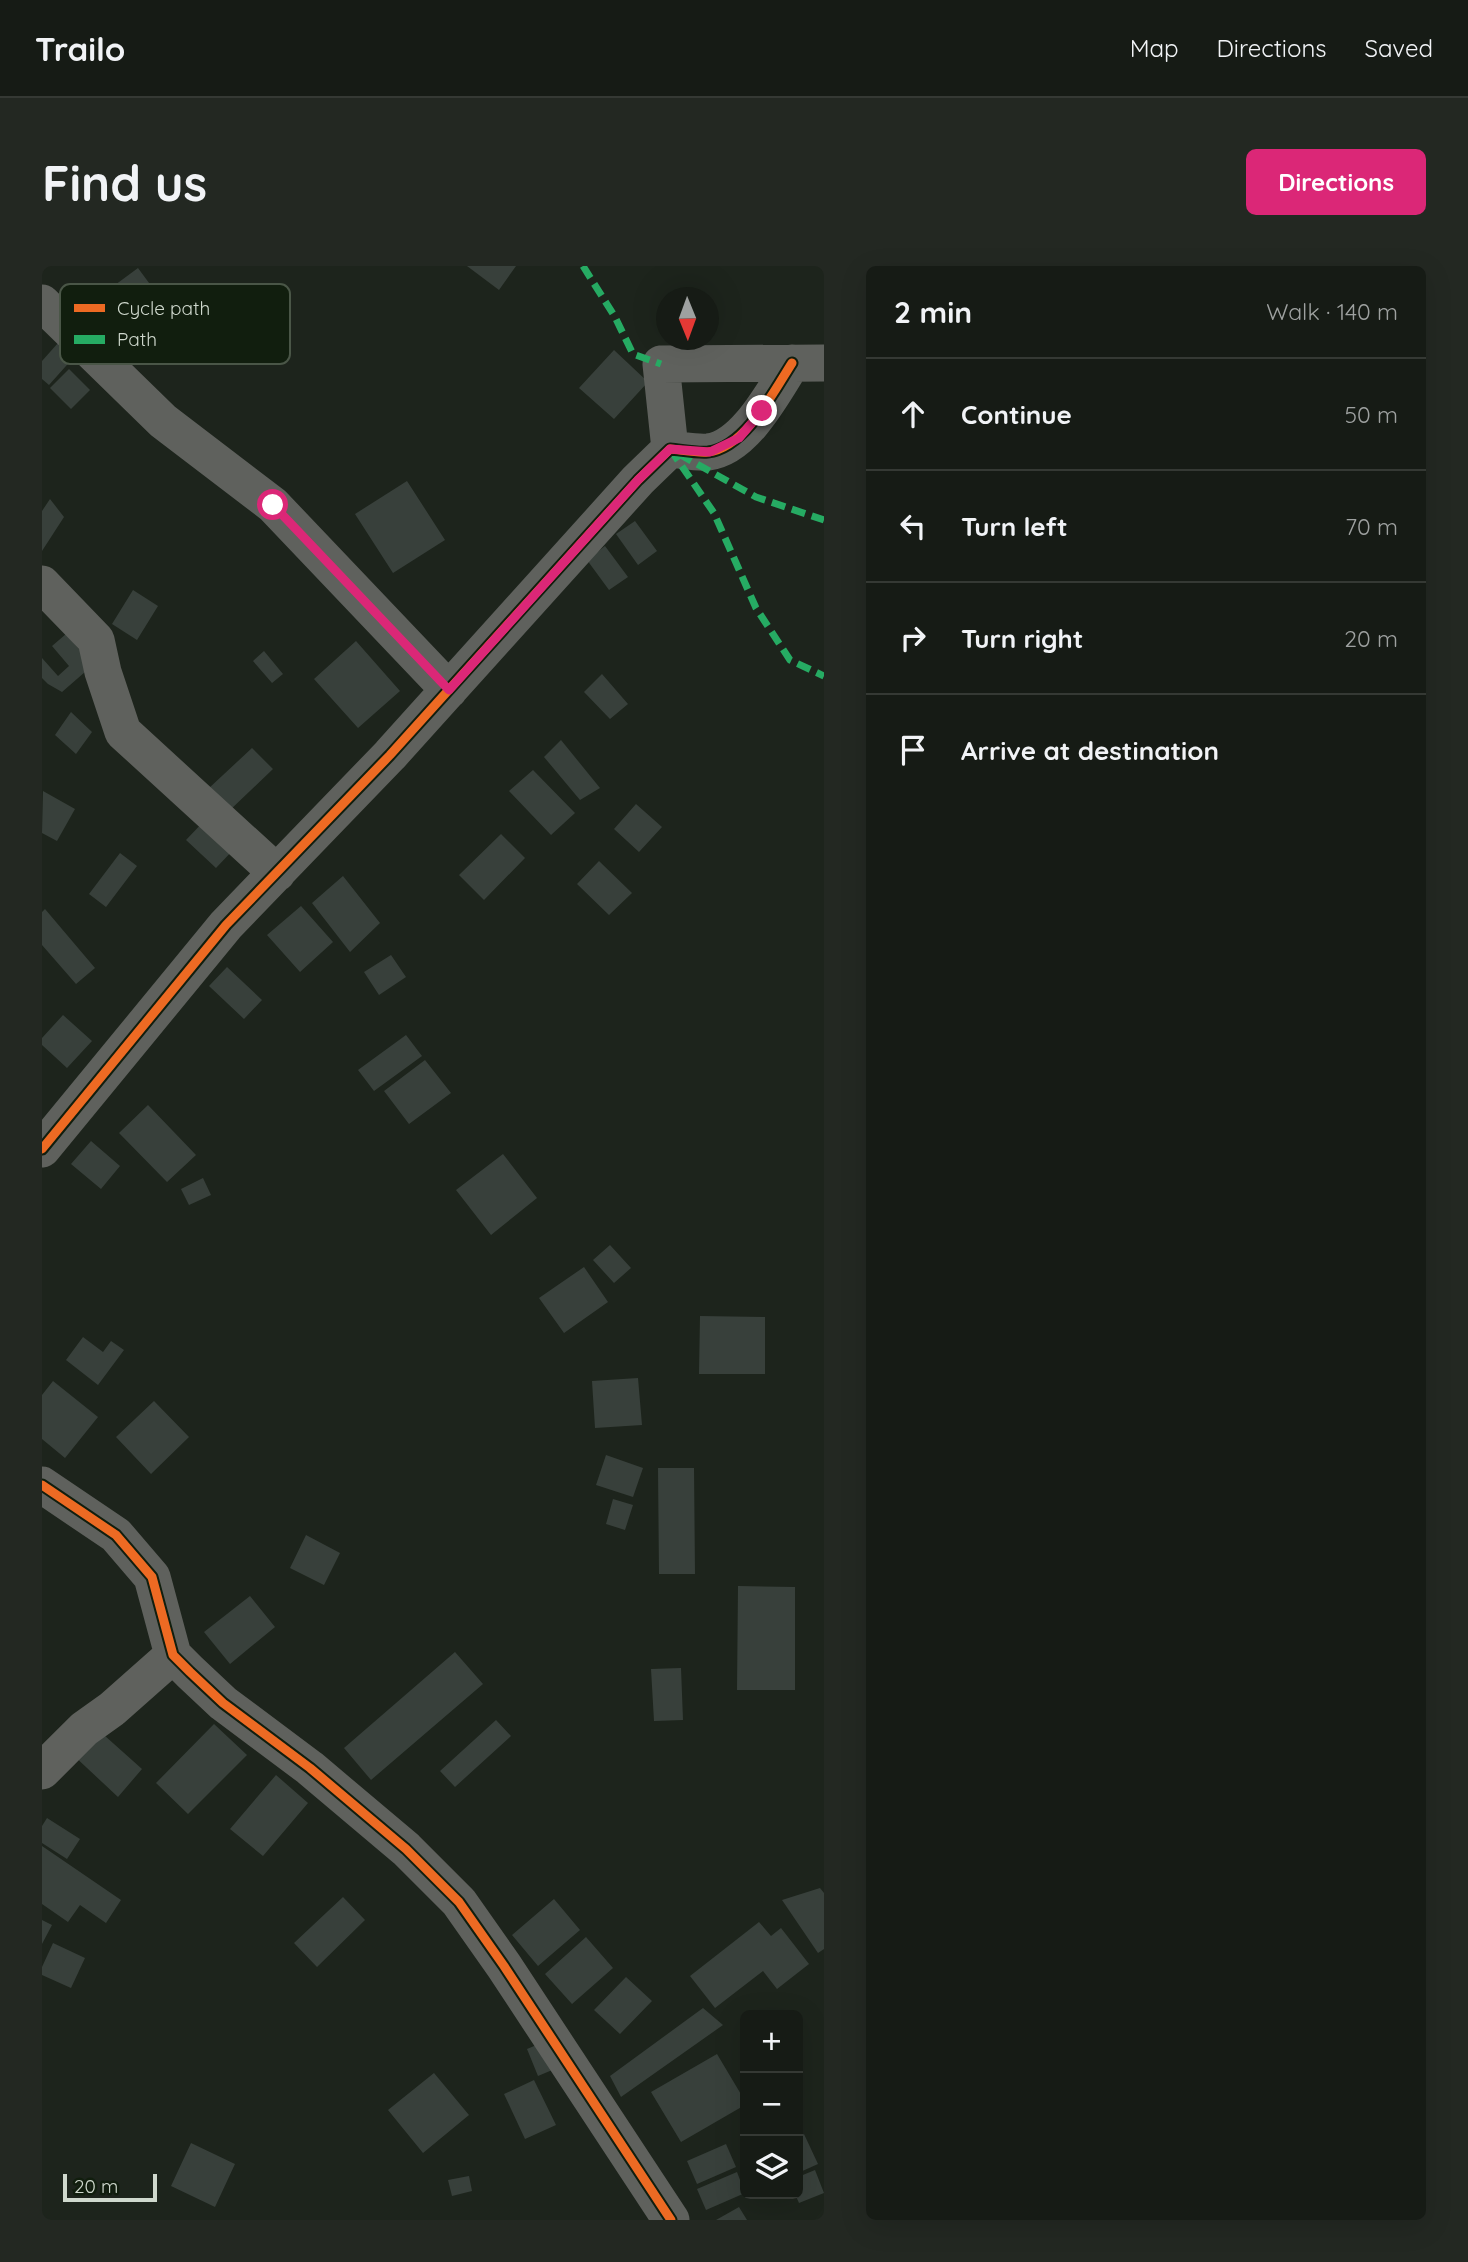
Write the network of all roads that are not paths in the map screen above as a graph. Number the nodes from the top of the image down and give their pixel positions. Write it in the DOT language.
graph roads {
  1 [pos="42,303"];
  2 [pos="60,321"];
  3 [pos="808,363"];
  4 [pos="105,364"];
  5 [pos="670,449"];
  6 [pos="42,584"];
  7 [pos="449,690"];
  8 [pos="277,873"];
  9 [pos="42,1149"];
  10 [pos="42,1485"];
  11 [pos="173,1656"];
  12 [pos="42,1771"];
  13 [pos="671,2220"];
  1 -- 2 [label="street"];
  3 -- 5 [label="street"];
  3 -- 5 [label="street"];
  4 -- 7 [label="street"];
  5 -- 7 [label="street"];
  6 -- 8 [label="street"];
  7 -- 8 [label="street"];
  8 -- 9 [label="street"];
  10 -- 11 [label="street"];
  11 -- 12 [label="street"];
  11 -- 13 [label="street"];
}
